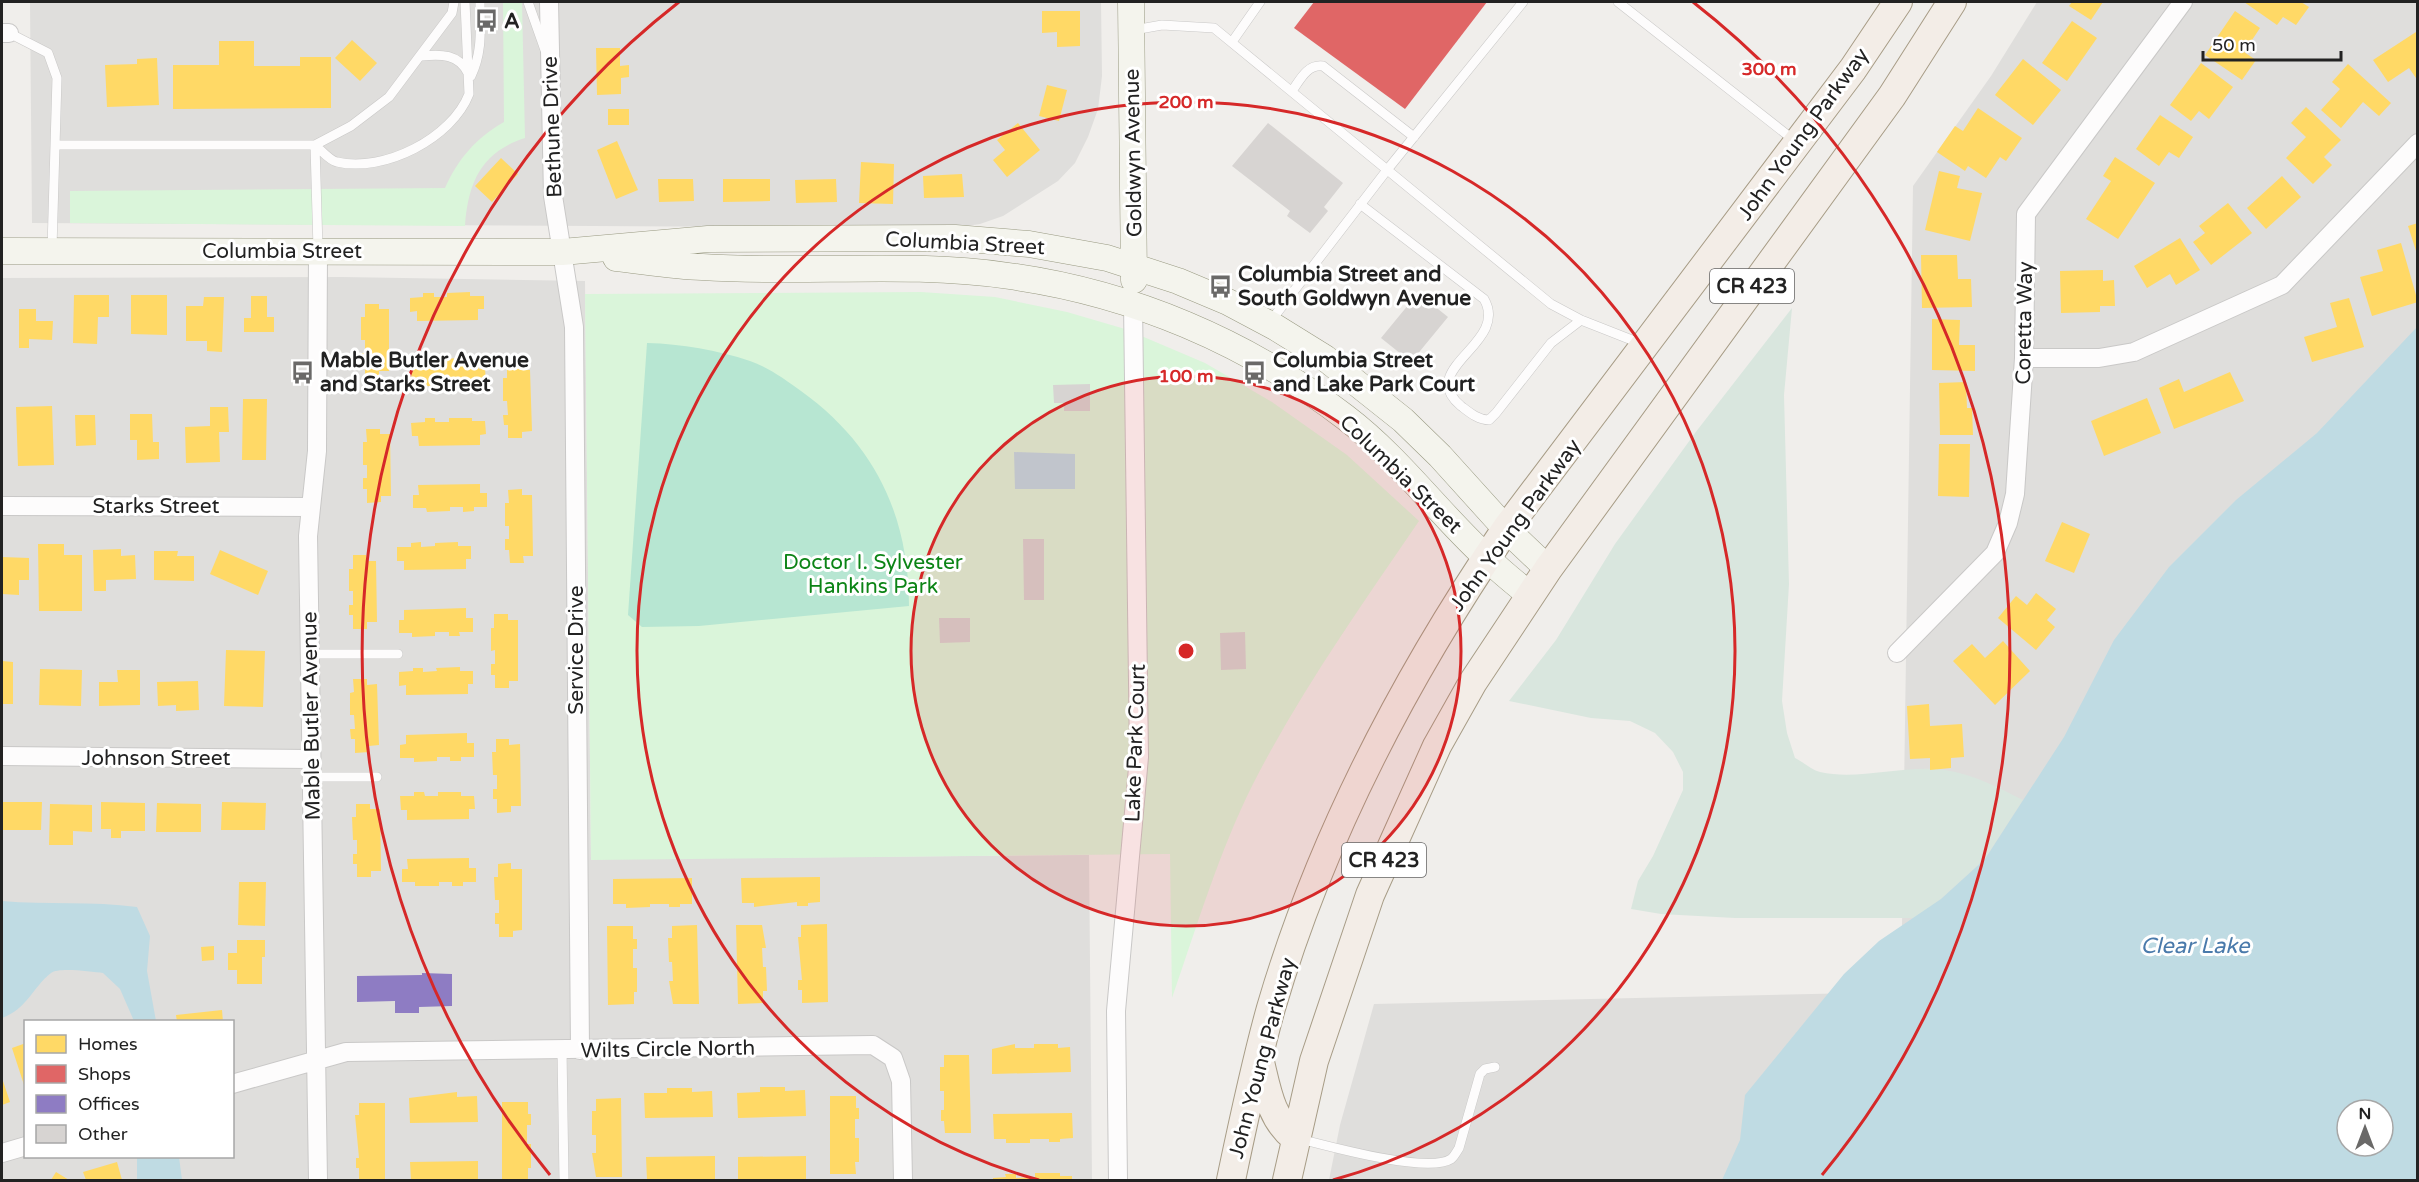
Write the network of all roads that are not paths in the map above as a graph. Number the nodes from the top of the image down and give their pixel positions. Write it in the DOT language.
graph roads {
  1 [pos="454,2"];
  2 [pos="465,2"];
  3 [pos="480,2"];
  4 [pos="528,2"];
  5 [pos="549,2"];
  6 [pos="1131,2"];
  7 [pos="1260,2"];
  8 [pos="1523,2"];
  9 [pos="1618,2"];
  10 [pos="1898,2"];
  11 [pos="1952,2"];
  12 [pos="2183,2"];
  13 [pos="1132,30"];
  14 [pos="5,33"];
  15 [pos="1232,42"];
  16 [pos="423,56"];
  17 [pos="550,64"];
  18 [pos="470,78"];
  19 [pos="1292,92"];
  20 [pos="1414,137"];
  21 [pos="1797,143"];
  22 [pos="2418,143"];
  23 [pos="57,145"];
  24 [pos="315,145"];
  25 [pos="1387,170"];
  26 [pos="1360,204"];
  27 [pos="2,251"];
  28 [pos="52,251"];
  29 [pos="318,252"];
  30 [pos="562,252"];
  31 [pos="1134,266"];
  32 [pos="1133,304"];
  33 [pos="1581,320"];
  34 [pos="1269,324"];
  35 [pos="1647,346"];
  36 [pos="2024,358"];
  37 [pos="2,506"];
  38 [pos="311,507"];
  39 [pos="1506,529"];
  40 [pos="1486,558"];
  41 [pos="1548,569"];
  42 [pos="1530,595"];
  43 [pos="1898,653"];
  44 [pos="310,654"];
  45 [pos="398,654"];
  46 [pos="2,756"];
  47 [pos="312,768"];
  48 [pos="377,777"];
  49 [pos="571,1050"];
  50 [pos="1258,1057"];
  51 [pos="316,1059"];
  52 [pos="1495,1067"];
  53 [pos="234,1083"];
  54 [pos="1295,1138"];
  55 [pos="24,1147"];
  56 [pos="2,1153"];
  57 [pos="318,1180"];
  58 [pos="564,1180"];
  59 [pos="903,1180"];
  60 [pos="1118,1180"];
  61 [pos="1231,1180"];
  62 [pos="1287,1180"];
  1 -- 16 [label="lane"];
  2 -- 18 [label="lane"];
  3 -- 18 [label="lane"];
  4 -- 17 [label="lane"];
  5 -- 17 [label="street, Bethune Drive"];
  6 -- 13 [label="street, Goldwyn Avenue"];
  7 -- 15 [label="lane"];
  8 -- 20 [label="lane"];
  9 -- 21 [label="lane"];
  10 -- 21 [label="main road, John Young Parkway / CR 423"];
  11 -- 41 [label="main road, CR 423"];
  12 -- 36 [label="street, Coretta Way"];
  13 -- 15 [label="lane"];
  13 -- 31 [label="street, Goldwyn Avenue"];
  14 -- 23 [label="lane"];
  15 -- 19 [label="lane"];
  16 -- 18 [label="lane"];
  16 -- 24 [label="lane"];
  17 -- 30 [label="street, Bethune Drive"];
  18 -- 24 [label="lane"];
  19 -- 20 [label="lane"];
  19 -- 25 [label="lane"];
  20 -- 25 [label="lane"];
  21 -- 35 [label="main road, John Young Parkway / CR 423"];
  22 -- 36 [label="street"];
  23 -- 24 [label="lane"];
  23 -- 28 [label="lane"];
  24 -- 29 [label="lane"];
  25 -- 26 [label="lane"];
  25 -- 33 [label="lane"];
  26 -- 33 [label="lane"];
  26 -- 34 [label="lane"];
  27 -- 28 [label="street, Columbia Street"];
  28 -- 29 [label="street, Columbia Street"];
  29 -- 30 [label="street, Columbia Street"];
  29 -- 38 [label="street, Mable Butler Avenue"];
  30 -- 31 [label="street, Columbia Street"];
  30 -- 32 [label="street, Columbia Street"];
  30 -- 49 [label="street, Service Drive"];
  31 -- 32 [label="street, Goldwyn Avenue"];
  31 -- 34 [label="street, Columbia Street"];
  32 -- 40 [label="street, Columbia Street"];
  32 -- 60 [label="street, Lake Park Court"];
  33 -- 35 [label="lane"];
  34 -- 39 [label="street, Columbia Street"];
  35 -- 39 [label="main road, John Young Parkway / CR 423"];
  36 -- 43 [label="street, Coretta Way"];
  37 -- 38 [label="street, Starks Street"];
  38 -- 44 [label="street, Mable Butler Avenue"];
  39 -- 40 [label="main road, John Young Parkway / CR 423"];
  39 -- 41 [label="street, Columbia Street"];
  40 -- 42 [label="street, Columbia Street"];
  40 -- 50 [label="main road, John Young Parkway / CR 423"];
  41 -- 42 [label="main road, CR 423"];
  42 -- 54 [label="main road, CR 423"];
  44 -- 45 [label="lane"];
  44 -- 47 [label="street, Mable Butler Avenue"];
  46 -- 47 [label="street, Johnson Street"];
  47 -- 48 [label="lane"];
  47 -- 51 [label="street, Mable Butler Avenue"];
  49 -- 51 [label="street, Wilts Circle North"];
  49 -- 58 [label="lane"];
  49 -- 59 [label="street, Wilts Circle North"];
  50 -- 54 [label="main road"];
  50 -- 61 [label="main road, John Young Parkway / CR 423"];
  51 -- 53 [label="street, Wilts Circle North"];
  51 -- 57 [label="street, Mable Butler Avenue"];
  52 -- 54 [label="lane"];
  54 -- 62 [label="main road, CR 423"];
  55 -- 56 [label="street"];
}
